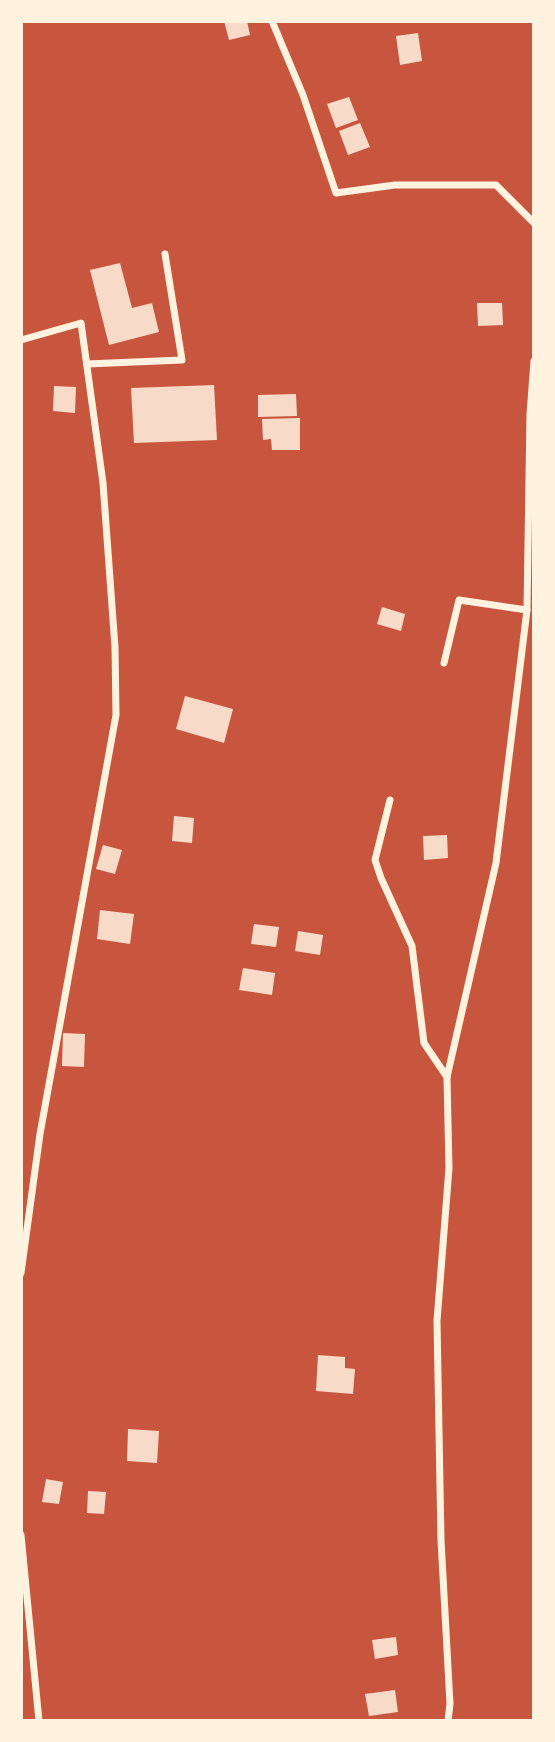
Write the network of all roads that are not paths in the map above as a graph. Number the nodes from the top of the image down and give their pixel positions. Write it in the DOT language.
graph roads {
  1 [pos="272,21"];
  2 [pos="534,223"];
  3 [pos="164,254"];
  4 [pos="21,340"];
  5 [pos="534,361"];
  6 [pos="87,364"];
  7 [pos="527,610"];
  8 [pos="444,663"];
  9 [pos="390,800"];
  10 [pos="447,1076"];
  11 [pos="21,1273"];
  12 [pos="21,1535"];
  13 [pos="39,1721"];
  14 [pos="448,1721"];
  1 -- 2 [label="street"];
  3 -- 6 [label="street"];
  4 -- 6 [label="street"];
  5 -- 7 [label="street"];
  6 -- 11 [label="street"];
  7 -- 8 [label="street"];
  7 -- 10 [label="street"];
  9 -- 10 [label="street"];
  10 -- 14 [label="street"];
  12 -- 13 [label="street"];
}
